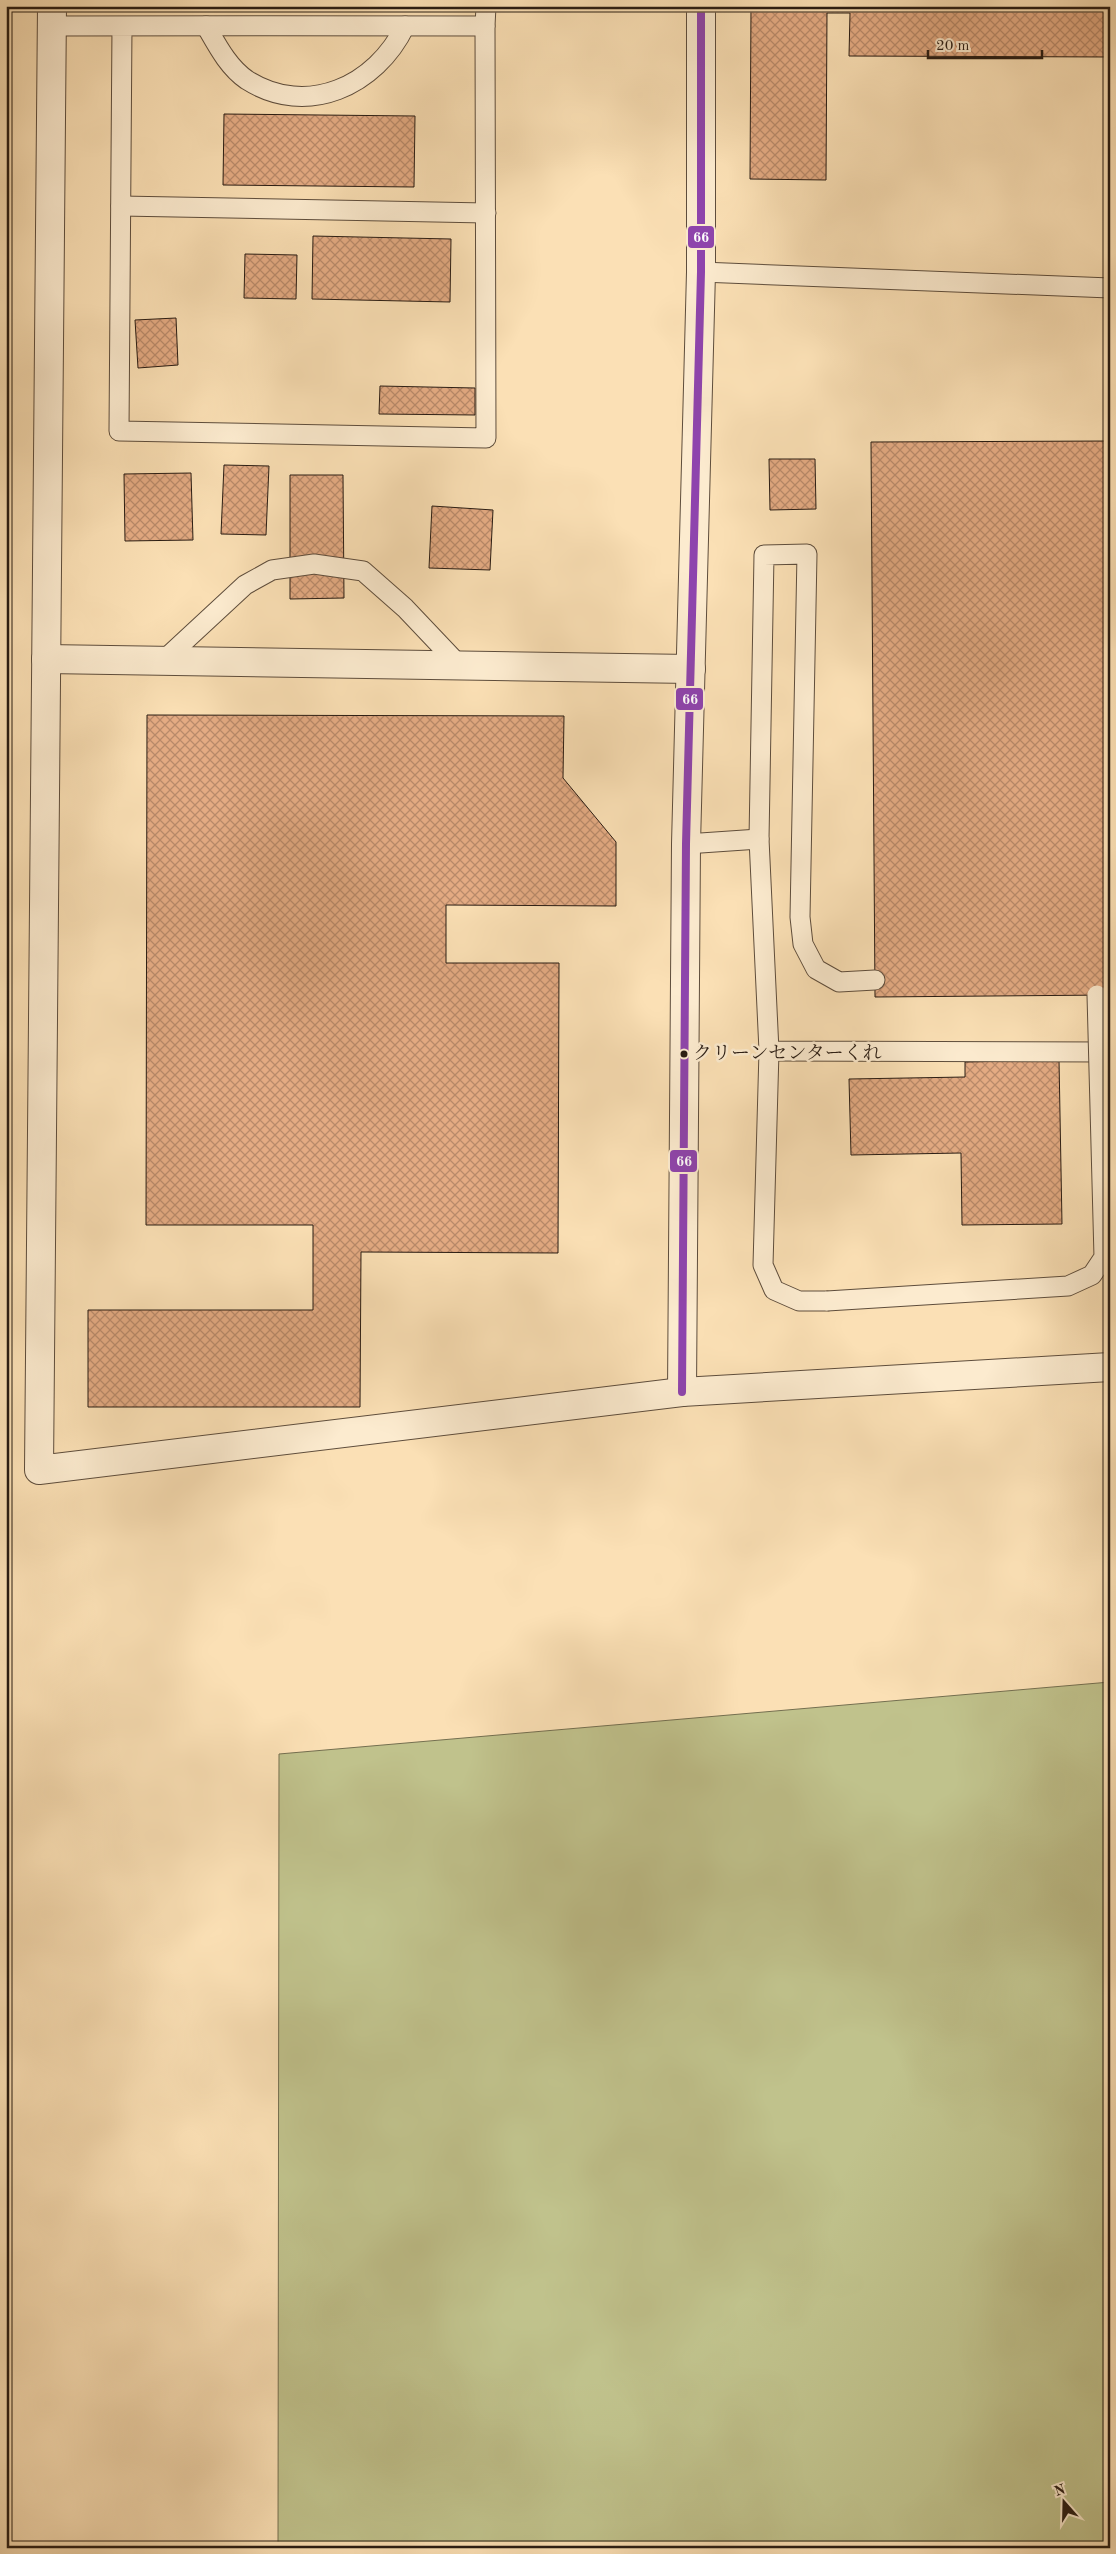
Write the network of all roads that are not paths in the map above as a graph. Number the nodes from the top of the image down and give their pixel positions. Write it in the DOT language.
graph roads {
  1 [pos="486,6"];
  2 [pos="701,6"];
  3 [pos="52,16"];
  4 [pos="122,26"];
  5 [pos="206,26"];
  6 [pos="405,26"];
  7 [pos="485,26"];
  8 [pos="121,206"];
  9 [pos="486,213"];
  10 [pos="701,272"];
  11 [pos="1110,288"];
  12 [pos="46,659"];
  13 [pos="163,661"];
  14 [pos="460,666"];
  15 [pos="691,669"];
  16 [pos="759,839"];
  17 [pos="686,844"];
  18 [pos="875,980"];
  19 [pos="1097,996"];
  20 [pos="769,1051"];
  21 [pos="1110,1052"];
  22 [pos="1110,1367"];
  23 [pos="682,1392"];
  1 -- 7 [label="lane"];
  2 -- 10 [label="street"];
  3 -- 4 [label="lane"];
  3 -- 12 [label="street"];
  4 -- 5 [label="lane"];
  4 -- 8 [label="lane"];
  5 -- 6 [label="lane"];
  5 -- 6 [label="lane"];
  6 -- 7 [label="lane"];
  7 -- 9 [label="lane"];
  8 -- 9 [label="lane"];
  8 -- 9 [label="lane"];
  10 -- 11 [label="lane"];
  10 -- 15 [label="street"];
  12 -- 13 [label="street"];
  12 -- 23 [label="street"];
  13 -- 14 [label="street"];
  13 -- 14 [label="lane"];
  14 -- 15 [label="street"];
  15 -- 17 [label="street"];
  16 -- 17 [label="lane"];
  16 -- 18 [label="lane"];
  16 -- 20 [label="lane"];
  17 -- 23 [label="street"];
  19 -- 20 [label="lane, bridge"];
  20 -- 21 [label="lane"];
  22 -- 23 [label="street"];
}
